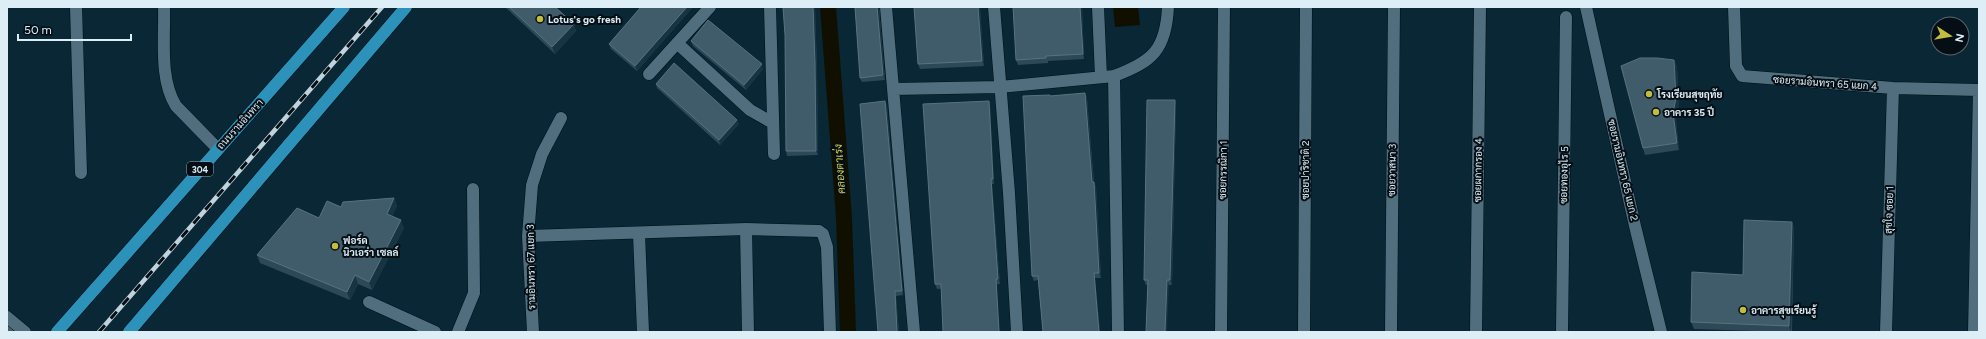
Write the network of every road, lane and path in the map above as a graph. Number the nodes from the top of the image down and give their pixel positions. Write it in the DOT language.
graph roads {
  1 [pos="76,7"];
  2 [pos="164,7"];
  3 [pos="344,7"];
  4 [pos="406,7"];
  5 [pos="710,7"];
  6 [pos="770,7"];
  7 [pos="886,7"];
  8 [pos="994,7"];
  9 [pos="1098,7"];
  10 [pos="1168,7"];
  11 [pos="1224,7"];
  12 [pos="1306,7"];
  13 [pos="1394,7"];
  14 [pos="1480,7"];
  15 [pos="1586,7"];
  16 [pos="1734,7"];
  17 [pos="1566,17"];
  18 [pos="677,42"];
  19 [pos="649,74"];
  20 [pos="1114,76"];
  21 [pos="1101,77"];
  22 [pos="1000,87"];
  23 [pos="893,88"];
  24 [pos="1893,88"];
  25 [pos="1979,90"];
  26 [pos="561,118"];
  27 [pos="774,123"];
  28 [pos="218,149"];
  29 [pos="774,154"];
  30 [pos="81,173"];
  31 [pos="473,189"];
  32 [pos="746,229"];
  33 [pos="639,234"];
  34 [pos="528,236"];
  35 [pos="369,302"];
  36 [pos="7,317"];
  37 [pos="25,332"];
  38 [pos="57,332"];
  39 [pos="129,332"];
  40 [pos="435,332"];
  41 [pos="458,332"];
  42 [pos="533,332"];
  43 [pos="643,332"];
  44 [pos="748,332"];
  45 [pos="830,332"];
  46 [pos="914,332"];
  47 [pos="1017,332"];
  48 [pos="1118,332"];
  49 [pos="1221,332"];
  50 [pos="1304,332"];
  51 [pos="1391,332"];
  52 [pos="1476,332"];
  53 [pos="1562,332"];
  54 [pos="1662,332"];
  55 [pos="1886,332"];
  56 [pos="1974,332"];
  1 -- 30 [label="street"];
  2 -- 28 [label="street"];
  3 -- 28 [label="main road, ถนนรามอินทรา / 304"];
  4 -- 39 [label="main road"];
  5 -- 18 [label="street"];
  6 -- 27 [label="street"];
  7 -- 23 [label="street"];
  8 -- 22 [label="street"];
  9 -- 21 [label="street"];
  10 -- 20 [label="street"];
  11 -- 49 [label="street, ซอยกรรณิกา 1"];
  12 -- 50 [label="street, ซอยปาริชาติ 2"];
  13 -- 51 [label="street, ซอยวาสนา 3"];
  14 -- 52 [label="street, ซอยผกากรอง 4"];
  15 -- 54 [label="street, ซอยรามอินทรา 65 แยก 2"];
  16 -- 24 [label="street, ซอยรามอินทรา 65 แยก 4"];
  17 -- 53 [label="street, ซอยทองอุไร 5"];
  18 -- 19 [label="street"];
  18 -- 27 [label="street"];
  20 -- 21 [label="street"];
  20 -- 48 [label="street"];
  21 -- 22 [label="street"];
  22 -- 23 [label="street"];
  22 -- 47 [label="street"];
  23 -- 46 [label="street"];
  24 -- 25 [label="street, ซอยรามอินทรา 65 แยก 4"];
  24 -- 55 [label="street, สุขใจ ซอย 1"];
  25 -- 56 [label="street"];
  26 -- 34 [label="street, รามอินทรา 67 แยก 3"];
  27 -- 29 [label="street"];
  28 -- 38 [label="main road, ถนนรามอินทรา / 304"];
  31 -- 41 [label="street"];
  32 -- 33 [label="street"];
  32 -- 44 [label="street"];
  32 -- 45 [label="street"];
  33 -- 34 [label="street"];
  33 -- 43 [label="street"];
  34 -- 42 [label="street, รามอินทรา 67 แยก 3"];
  35 -- 40 [label="street"];
  36 -- 37 [label="street"];
}
